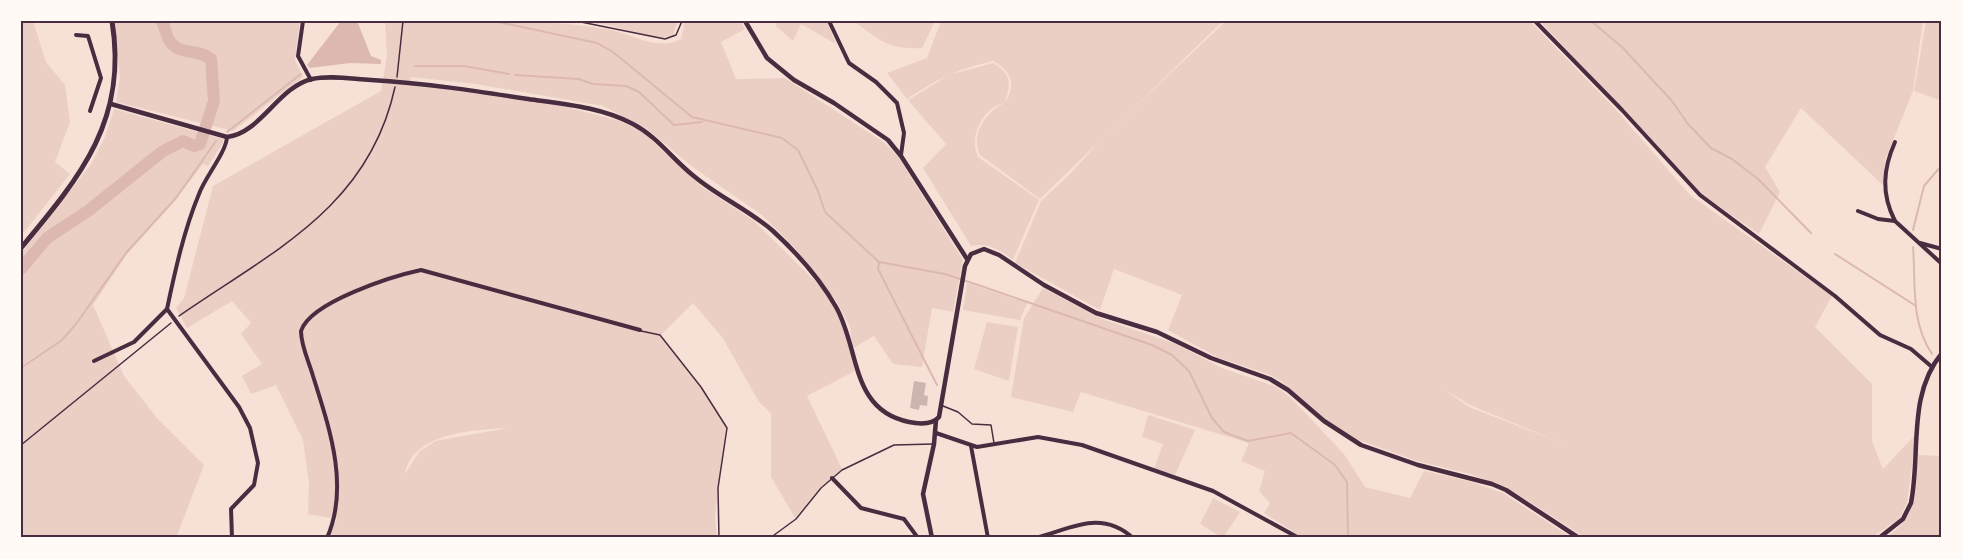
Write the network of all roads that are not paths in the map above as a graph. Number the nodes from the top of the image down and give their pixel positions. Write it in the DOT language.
graph roads {
  1 [pos="112,21"];
  2 [pos="303,21"];
  3 [pos="745,21"];
  4 [pos="829,21"];
  5 [pos="1535,21"];
  6 [pos="76,35"];
  7 [pos="101,78"];
  8 [pos="116,79"];
  9 [pos="311,80"];
  10 [pos="111,104"];
  11 [pos="90,111"];
  12 [pos="227,137"];
  13 [pos="1895,142"];
  14 [pos="901,156"];
  15 [pos="1858,211"];
  16 [pos="1895,222"];
  17 [pos="1917,241"];
  18 [pos="21,248"];
  19 [pos="1942,249"];
  20 [pos="967,259"];
  21 [pos="1942,264"];
  22 [pos="167,309"];
  23 [pos="640,330"];
  24 [pos="1942,353"];
  25 [pos="94,361"];
  26 [pos="1932,367"];
  27 [pos="942,405"];
  28 [pos="936,420"];
  29 [pos="936,433"];
  30 [pos="934,444"];
  31 [pos="994,445"];
  32 [pos="971,446"];
  33 [pos="832,478"];
  34 [pos="1048,536"];
  35 [pos="232,538"];
  36 [pos="327,538"];
  37 [pos="719,538"];
  38 [pos="770,538"];
  39 [pos="918,538"];
  40 [pos="932,538"];
  41 [pos="988,538"];
  42 [pos="1035,538"];
  43 [pos="1133,538"];
  44 [pos="1299,538"];
  45 [pos="1579,538"];
  46 [pos="1879,538"];
  1 -- 8 [label="main road"];
  2 -- 9 [label="street"];
  3 -- 14 [label="main road"];
  4 -- 14 [label="street"];
  5 -- 26 [label="street"];
  6 -- 7 [label="street"];
  7 -- 8 [label="street"];
  7 -- 11 [label="street"];
  8 -- 10 [label="main road"];
  9 -- 12 [label="main road"];
  9 -- 28 [label="main road"];
  10 -- 12 [label="main road"];
  10 -- 18 [label="main road"];
  12 -- 22 [label="street"];
  13 -- 16 [label="street"];
  14 -- 20 [label="main road"];
  15 -- 16 [label="street"];
  16 -- 17 [label="street"];
  17 -- 19 [label="street"];
  17 -- 21 [label="street"];
  20 -- 27 [label="main road"];
  20 -- 45 [label="main road"];
  22 -- 25 [label="street"];
  22 -- 35 [label="street"];
  23 -- 36 [label="street"];
  23 -- 37 [label="lane"];
  24 -- 26 [label="main road"];
  26 -- 46 [label="main road"];
  27 -- 28 [label="main road"];
  27 -- 31 [label="lane"];
  28 -- 29 [label="main road"];
  29 -- 30 [label="main road"];
  29 -- 32 [label="street"];
  30 -- 33 [label="lane"];
  30 -- 40 [label="main road"];
  31 -- 32 [label="street"];
  31 -- 44 [label="street"];
  32 -- 41 [label="street"];
  33 -- 38 [label="lane"];
  33 -- 39 [label="street"];
  34 -- 42 [label="street"];
  34 -- 43 [label="street"];
}
